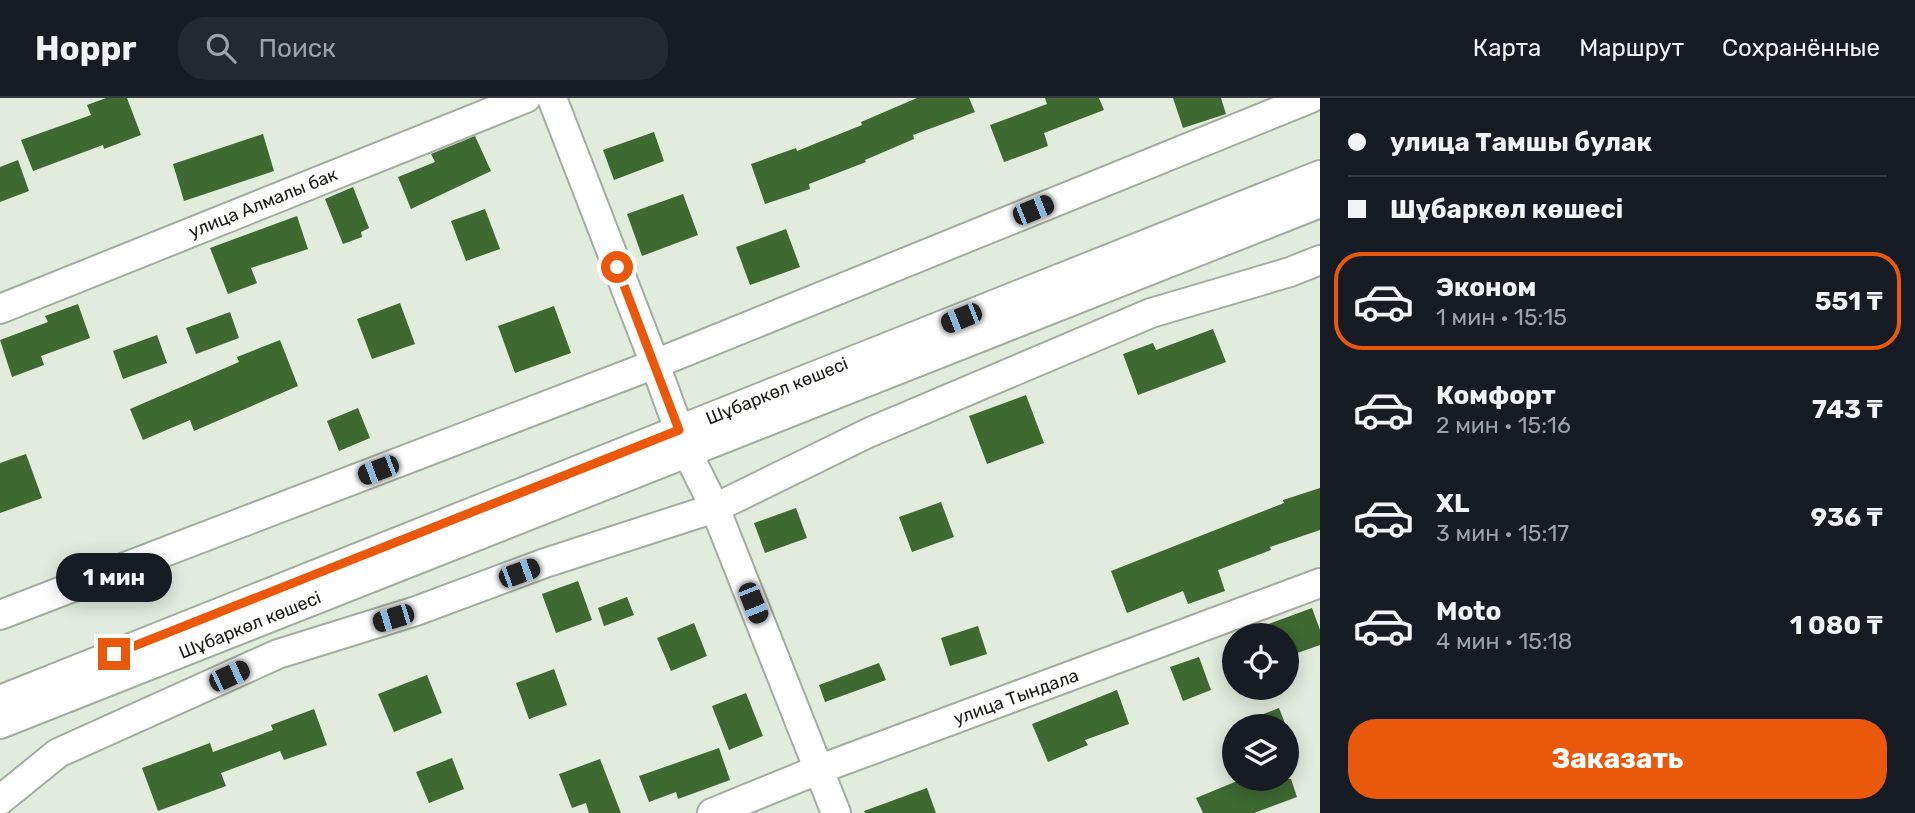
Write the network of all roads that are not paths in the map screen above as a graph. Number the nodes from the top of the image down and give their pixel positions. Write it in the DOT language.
graph roads {
  1 [pos="526,98"];
  2 [pos="552,98"];
  3 [pos="1311,98"];
  4 [pos="1320,175"];
  5 [pos="1320,202"];
  6 [pos="1320,260"];
  7 [pos="0,309"];
  8 [pos="655,364"];
  9 [pos="683,441"];
  10 [pos="715,508"];
  11 [pos="1320,583"];
  12 [pos="0,615"];
  13 [pos="37,685"];
  14 [pos="0,691"];
  15 [pos="0,700"];
  16 [pos="12,719"];
  17 [pos="0,737"];
  18 [pos="820,769"];
  19 [pos="0,800"];
  20 [pos="0,808"];
  21 [pos="5,813"];
  22 [pos="712,813"];
  23 [pos="836,813"];
  1 -- 7 [label="street, улица Алмалы бак"];
  2 -- 8 [label="street"];
  3 -- 8 [label="street"];
  4 -- 9 [label="street, Шұбаркөл көшесі"];
  5 -- 9 [label="street, Шұбаркөл көшесі"];
  6 -- 10 [label="street"];
  8 -- 9 [label="street"];
  8 -- 12 [label="street"];
  9 -- 10 [label="street"];
  9 -- 13 [label="street, Шұбаркөл көшесі"];
  9 -- 16 [label="street, Шұбаркөл көшесі"];
  10 -- 18 [label="street"];
  10 -- 19 [label="street"];
  11 -- 18 [label="street, улица Тындала"];
  13 -- 14 [label="street"];
  13 -- 15 [label="street, Шұбаркөл көшесі"];
  16 -- 17 [label="street"];
  18 -- 22 [label="street, улица Тындала"];
  18 -- 23 [label="street"];
  20 -- 21 [label="street"];
}
